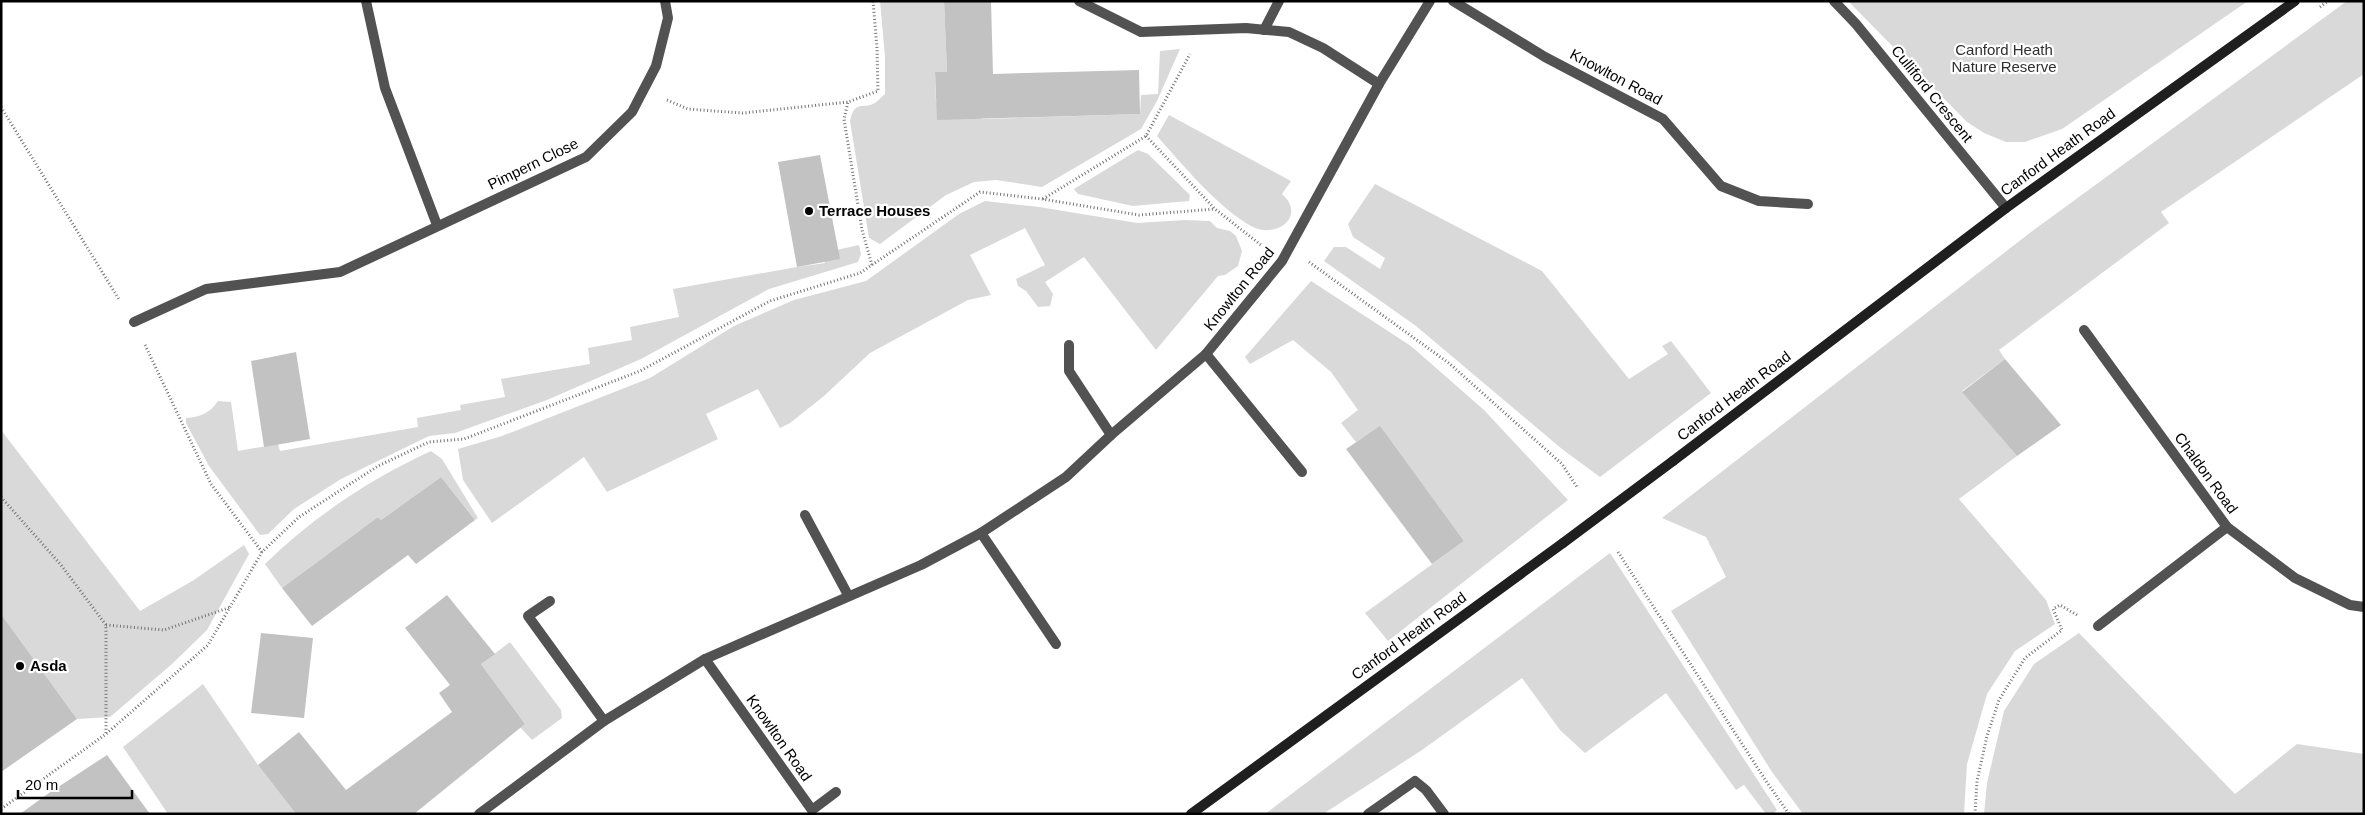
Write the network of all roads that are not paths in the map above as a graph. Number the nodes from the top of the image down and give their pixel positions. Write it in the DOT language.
graph roads {
  1 [pos="366,1"];
  2 [pos="665,1"];
  3 [pos="1079,1"];
  4 [pos="1279,1"];
  5 [pos="1430,1"];
  6 [pos="1453,1"];
  7 [pos="1834,1"];
  8 [pos="2295,1"];
  9 [pos="1264,30"];
  10 [pos="1379,84"];
  11 [pos="1808,204"];
  12 [pos="2006,208"];
  13 [pos="436,225"];
  14 [pos="134,322"];
  15 [pos="2084,330"];
  16 [pos="1069,345"];
  17 [pos="1206,354"];
  18 [pos="1111,435"];
  19 [pos="1302,472"];
  20 [pos="805,515"];
  21 [pos="2227,527"];
  22 [pos="981,533"];
  23 [pos="848,595"];
  24 [pos="550,601"];
  25 [pos="2364,607"];
  26 [pos="2098,626"];
  27 [pos="1056,644"];
  28 [pos="705,659"];
  29 [pos="604,721"];
  30 [pos="836,792"];
  31 [pos="479,814"];
  32 [pos="1191,814"];
  33 [pos="1368,814"];
  34 [pos="1444,814"];
  1 -- 13 [label="street"];
  2 -- 13 [label="street, Pimpern Close"];
  3 -- 9 [label="street"];
  4 -- 9 [label="street"];
  5 -- 10 [label="street, Knowlton Road"];
  6 -- 11 [label="street, Knowlton Road"];
  7 -- 12 [label="street, Culliford Crescent"];
  8 -- 12 [label="main road, Canford Heath Road"];
  9 -- 10 [label="street"];
  10 -- 17 [label="street, Knowlton Road"];
  12 -- 32 [label="main road, Canford Heath Road, bridge"];
  13 -- 14 [label="street, Pimpern Close"];
  15 -- 21 [label="street, Chaldon Road"];
  16 -- 18 [label="street"];
  17 -- 18 [label="street, Knowlton Road"];
  17 -- 19 [label="street, Knowlton Road"];
  18 -- 22 [label="street, Knowlton Road"];
  20 -- 23 [label="street"];
  21 -- 25 [label="street, Chaldon Road"];
  21 -- 26 [label="street"];
  22 -- 23 [label="street, Knowlton Road"];
  22 -- 27 [label="street"];
  23 -- 28 [label="street, Knowlton Road"];
  24 -- 29 [label="street"];
  28 -- 29 [label="street, Knowlton Road"];
  28 -- 30 [label="street, Knowlton Road"];
  29 -- 31 [label="street, Knowlton Road"];
  33 -- 34 [label="street"];
}
